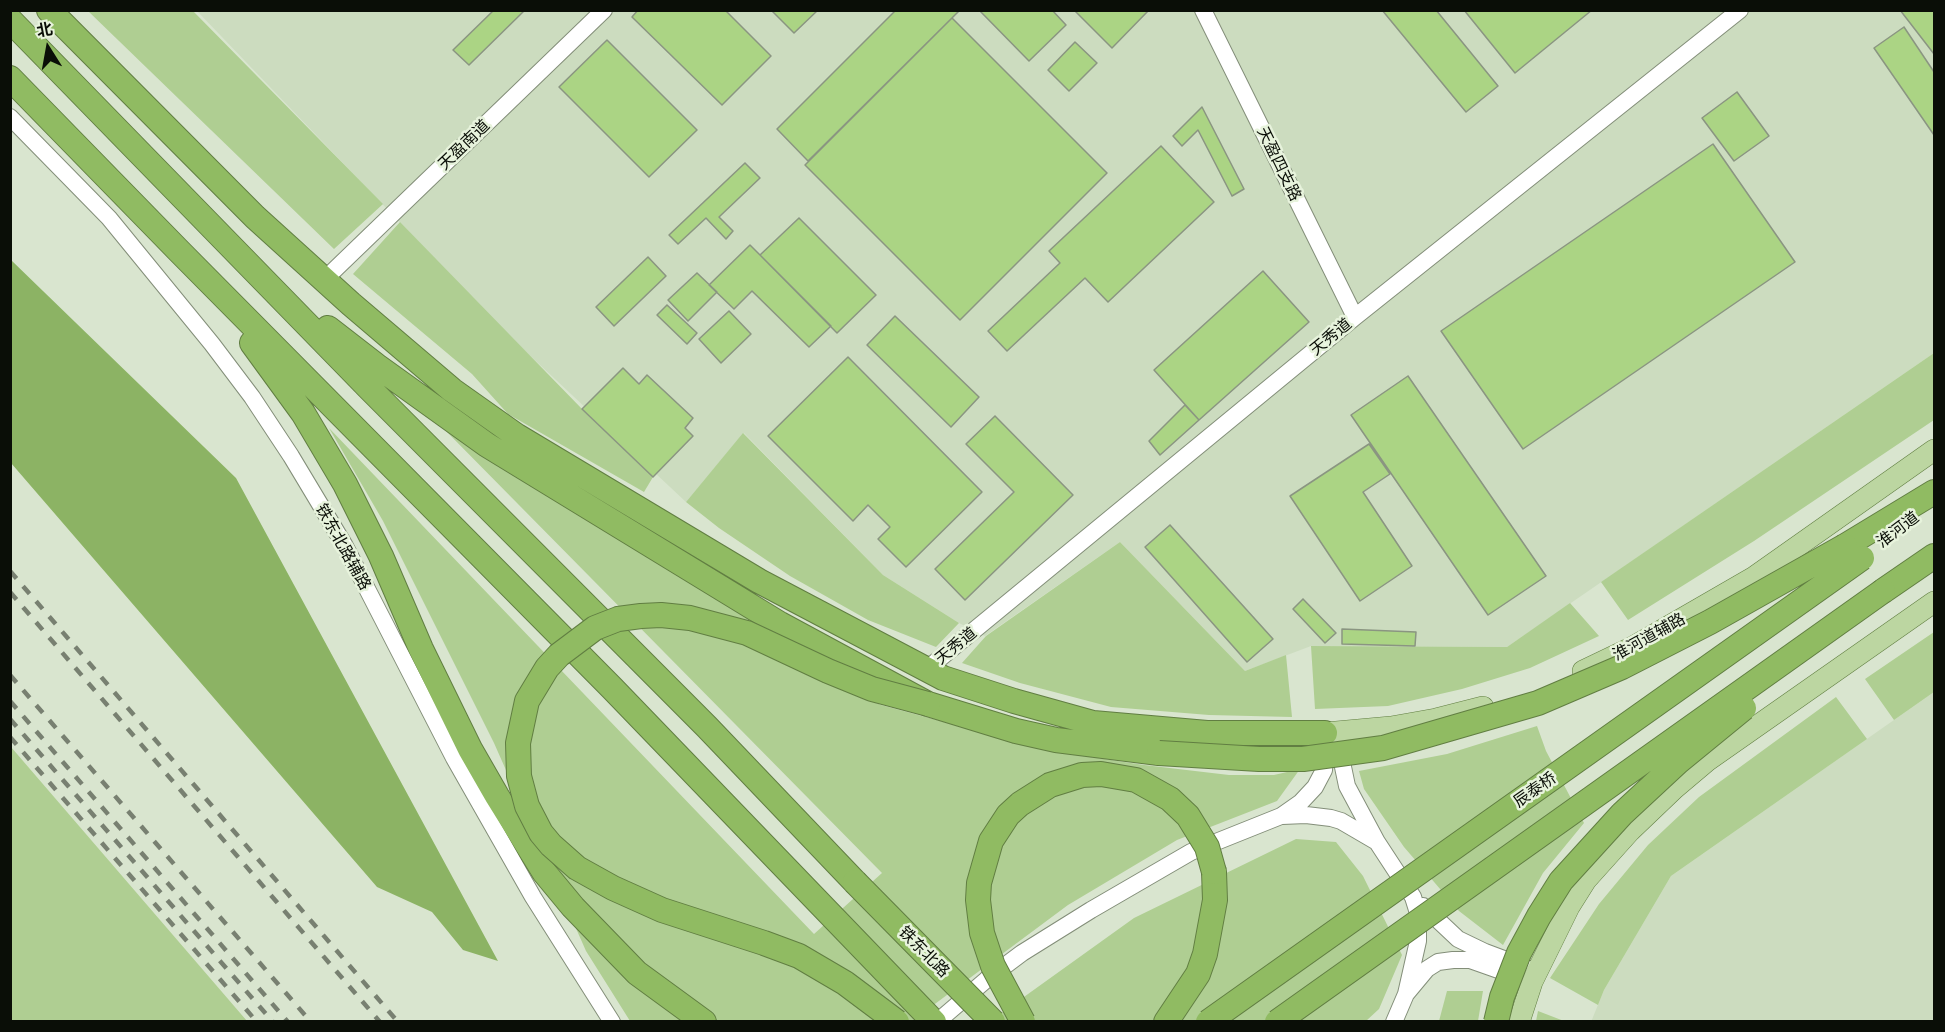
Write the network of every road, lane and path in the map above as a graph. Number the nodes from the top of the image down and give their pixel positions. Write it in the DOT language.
graph roads {
  1 [pos="49,10"];
  2 [pos="604,10"];
  3 [pos="1203,10"];
  4 [pos="1740,10"];
  5 [pos="10,20"];
  6 [pos="10,78"];
  7 [pos="10,117"];
  8 [pos="179,251"];
  9 [pos="259,274"];
  10 [pos="324,280"];
  11 [pos="1355,317"];
  12 [pos="1935,450"];
  13 [pos="1935,492"];
  14 [pos="1935,503"];
  15 [pos="1853,552"];
  16 [pos="1935,556"];
  17 [pos="1935,565"];
  18 [pos="1886,599"];
  19 [pos="1935,602"];
  20 [pos="927,669"];
  21 [pos="928,704"];
  22 [pos="1331,732"];
  23 [pos="1281,816"];
  24 [pos="1377,842"];
  25 [pos="1413,897"];
  26 [pos="1535,977"];
  27 [pos="1406,994"];
  28 [pos="612,1022"];
  29 [pos="704,1022"];
  30 [pos="897,1022"];
  31 [pos="935,1022"];
  32 [pos="993,1022"];
  33 [pos="1023,1022"];
  34 [pos="1166,1022"];
  35 [pos="1208,1022"];
  36 [pos="1277,1022"];
  37 [pos="1394,1022"];
  38 [pos="1496,1022"];
  39 [pos="1519,1022"];
  1 -- 10 [label="highway"];
  2 -- 10 [label="street, 天盈南道"];
  3 -- 11 [label="street, 天盈四支路"];
  4 -- 11 [label="street, 天秀道"];
  5 -- 9 [label="highway"];
  6 -- 8 [label="highway"];
  7 -- 28 [label="street, 铁东北路辅路"];
  8 -- 29 [label="highway"];
  8 -- 31 [label="highway"];
  9 -- 21 [label="highway, bridge"];
  9 -- 32 [label="highway, 铁东北路, bridge"];
  10 -- 20 [label="highway"];
  11 -- 20 [label="street, 天秀道"];
  12 -- 22 [label="main road, 淮河道辅路"];
  13 -- 15 [label="highway"];
  14 -- 15 [label="highway, 淮河道"];
  15 -- 21 [label="highway, bridge"];
  15 -- 35 [label="highway, 辰泰桥, bridge"];
  16 -- 18 [label="highway"];
  17 -- 18 [label="highway"];
  18 -- 36 [label="highway, bridge"];
  18 -- 38 [label="highway, bridge"];
  19 -- 26 [label="main road"];
  20 -- 22 [label="highway"];
  21 -- 30 [label="highway, bridge"];
  22 -- 23 [label="street"];
  22 -- 24 [label="street"];
  23 -- 24 [label="street"];
  23 -- 31 [label="street"];
  24 -- 25 [label="street"];
  25 -- 26 [label="street"];
  25 -- 27 [label="street"];
  26 -- 27 [label="street"];
  26 -- 39 [label="main road"];
  27 -- 37 [label="street"];
  33 -- 34 [label="highway, bridge"];
}
